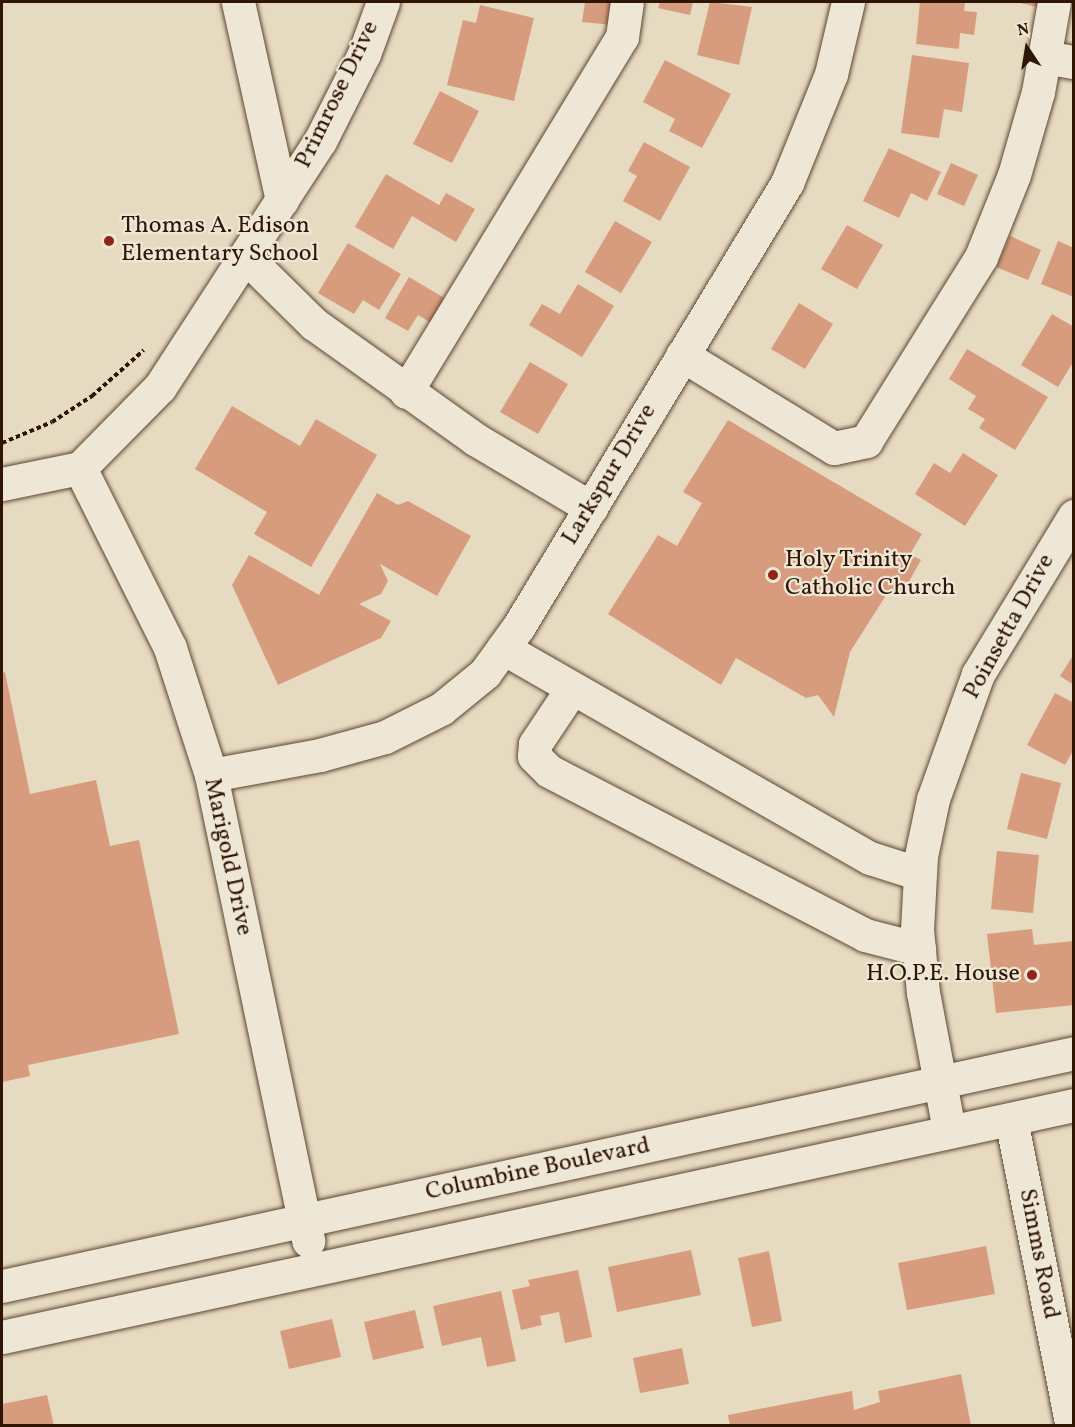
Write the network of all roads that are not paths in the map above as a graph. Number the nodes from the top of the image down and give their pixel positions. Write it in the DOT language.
graph roads {
  1 [pos="238,2"];
  2 [pos="382,2"];
  3 [pos="627,2"];
  4 [pos="848,2"];
  5 [pos="1054,2"];
  6 [pos="1059,60"];
  7 [pos="282,200"];
  8 [pos="245,256"];
  9 [pos="682,355"];
  10 [pos="406,392"];
  11 [pos="80,468"];
  12 [pos="2,484"];
  13 [pos="591,508"];
  14 [pos="1074,516"];
  15 [pos="503,648"];
  16 [pos="571,690"];
  17 [pos="211,775"];
  18 [pos="920,874"];
  19 [pos="919,949"];
  20 [pos="1074,1053"];
  21 [pos="938,1082"];
  22 [pos="1074,1105"];
  23 [pos="1011,1119"];
  24 [pos="949,1130"];
  25 [pos="303,1221"];
  26 [pos="314,1267"];
  27 [pos="2,1282"];
  28 [pos="2,1337"];
  29 [pos="1072,1425"];
  1 -- 7 [label="street"];
  2 -- 7 [label="street, Primrose Drive"];
  3 -- 10 [label="street"];
  4 -- 9 [label="street, Larkspur Drive"];
  5 -- 6 [label="street"];
  6 -- 9 [label="street"];
  7 -- 8 [label="street, Primrose Drive"];
  8 -- 10 [label="street"];
  8 -- 11 [label="street, Primrose Drive"];
  9 -- 13 [label="street, Larkspur Drive"];
  10 -- 13 [label="street"];
  11 -- 12 [label="street"];
  11 -- 17 [label="street, Marigold Drive"];
  13 -- 15 [label="street, Larkspur Drive"];
  14 -- 18 [label="street, Poinsetta Drive"];
  15 -- 16 [label="street"];
  15 -- 17 [label="street, Larkspur Drive"];
  16 -- 18 [label="street"];
  16 -- 19 [label="street"];
  17 -- 25 [label="street, Marigold Drive"];
  18 -- 19 [label="street, Poinsetta Drive"];
  19 -- 21 [label="street, Poinsetta Drive"];
  20 -- 21 [label="street, Columbine Boulevard"];
  21 -- 24 [label="street, Poinsetta Drive"];
  21 -- 25 [label="street, Columbine Boulevard"];
  22 -- 23 [label="street, Columbine Boulevard"];
  23 -- 24 [label="street, Columbine Boulevard"];
  23 -- 29 [label="street, Simms Road"];
  24 -- 26 [label="street, Columbine Boulevard"];
  25 -- 26 [label="street, Marigold Drive"];
  25 -- 27 [label="street, Columbine Boulevard"];
  26 -- 28 [label="street, Columbine Boulevard"];
}
